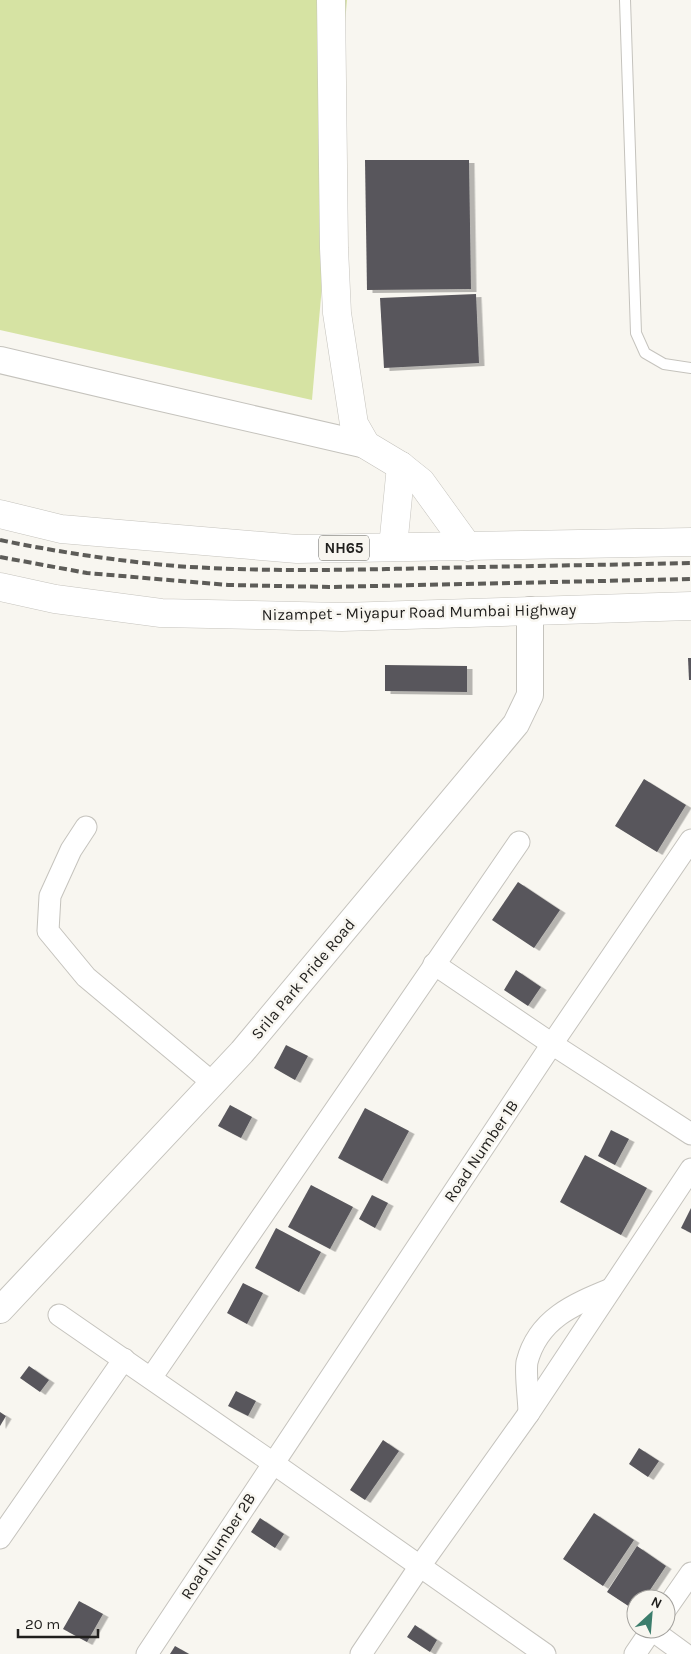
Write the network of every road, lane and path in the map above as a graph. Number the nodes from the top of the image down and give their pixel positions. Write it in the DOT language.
graph roads {
  1 [pos="331,0"];
  2 [pos="625,0"];
  3 [pos="0,360"];
  4 [pos="691,368"];
  5 [pos="366,445"];
  6 [pos="401,466"];
  7 [pos="0,514"];
  8 [pos="691,542"];
  9 [pos="468,546"];
  10 [pos="394,547"];
  11 [pos="0,587"];
  12 [pos="691,606"];
  13 [pos="530,610"];
  14 [pos="86,827"];
  15 [pos="691,840"];
  16 [pos="519,842"];
  17 [pos="434,964"];
  18 [pos="552,1044"];
  19 [pos="213,1083"];
  20 [pos="691,1134"];
  21 [pos="691,1169"];
  22 [pos="611,1288"];
  23 [pos="0,1310"];
  24 [pos="59,1315"];
  25 [pos="124,1359"];
  26 [pos="151,1378"];
  27 [pos="529,1413"];
  28 [pos="273,1463"];
  29 [pos="0,1538"];
  30 [pos="420,1566"];
  31 [pos="691,1573"];
  32 [pos="676,1595"];
  33 [pos="645,1639"];
  34 [pos="665,1639"];
  35 [pos="146,1654"];
  36 [pos="361,1654"];
  37 [pos="545,1654"];
  38 [pos="635,1654"];
  39 [pos="685,1654"];
  1 -- 5 [label="main road"];
  2 -- 4 [label="lane"];
  3 -- 5 [label="street"];
  5 -- 6 [label="main road"];
  6 -- 9 [label="main road"];
  6 -- 10 [label="main road"];
  7 -- 10 [label="main road, NH65"];
  8 -- 9 [label="main road, NH65"];
  9 -- 10 [label="main road, NH65"];
  11 -- 13 [label="main road, Nizampet - Miyapur Road Mumbai Highway"];
  12 -- 13 [label="main road, Nizampet - Miyapur Road Mumbai Highway"];
  13 -- 19 [label="street, Srila Park Pride Road"];
  14 -- 19 [label="street"];
  15 -- 18 [label="street, Road Number 1B"];
  16 -- 17 [label="street"];
  17 -- 18 [label="street"];
  17 -- 26 [label="street"];
  18 -- 20 [label="street"];
  18 -- 28 [label="street, Road Number 1B"];
  19 -- 23 [label="street, Srila Park Pride Road"];
  21 -- 22 [label="street"];
  22 -- 27 [label="street"];
  22 -- 27 [label="street"];
  24 -- 25 [label="street"];
  25 -- 26 [label="street"];
  25 -- 29 [label="street"];
  26 -- 28 [label="street"];
  27 -- 30 [label="street"];
  28 -- 30 [label="street"];
  28 -- 35 [label="street, Road Number 2B"];
  30 -- 36 [label="street"];
  30 -- 37 [label="street"];
  31 -- 32 [label="street"];
  33 -- 38 [label="street"];
  34 -- 39 [label="street"];
}
